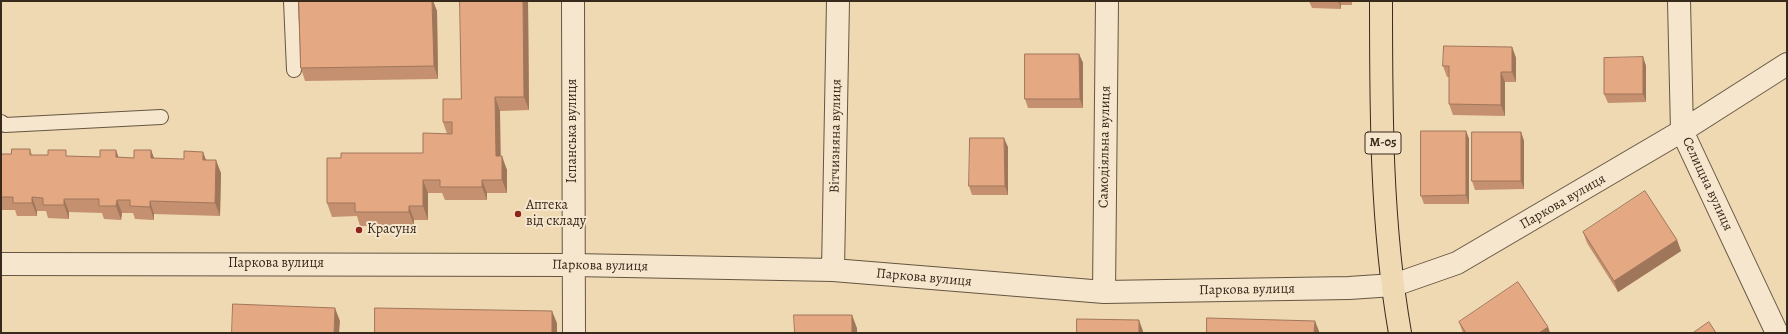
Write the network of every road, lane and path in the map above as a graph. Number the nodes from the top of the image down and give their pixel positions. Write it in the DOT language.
graph roads {
  1 [pos="292,1"];
  2 [pos="573,1"];
  3 [pos="838,1"];
  4 [pos="1107,1"];
  5 [pos="1381,1"];
  6 [pos="1679,1"];
  7 [pos="1787,64"];
  8 [pos="294,70"];
  9 [pos="162,117"];
  10 [pos="1,122"];
  11 [pos="1682,132"];
  12 [pos="1,264"];
  13 [pos="574,265"];
  14 [pos="833,270"];
  15 [pos="1394,285"];
  16 [pos="1104,292"];
  17 [pos="574,333"];
  18 [pos="1400,333"];
  19 [pos="1778,333"];
  1 -- 8 [label="lane"];
  2 -- 13 [label="street, Іспанська вулиця"];
  3 -- 14 [label="street, Вітчизняна вулиця"];
  4 -- 16 [label="street, Самодіяльна вулиця"];
  5 -- 15 [label="main road, М-05"];
  6 -- 11 [label="street, Селищна вулиця"];
  7 -- 11 [label="street, Паркова вулиця"];
  9 -- 10 [label="lane"];
  11 -- 15 [label="street, Паркова вулиця"];
  11 -- 19 [label="street, Селищна вулиця"];
  12 -- 13 [label="street, Паркова вулиця"];
  13 -- 14 [label="street, Паркова вулиця"];
  13 -- 17 [label="street, Іспанська вулиця"];
  14 -- 16 [label="street, Паркова вулиця"];
  15 -- 16 [label="street, Паркова вулиця"];
  15 -- 18 [label="main road, М-05"];
}
